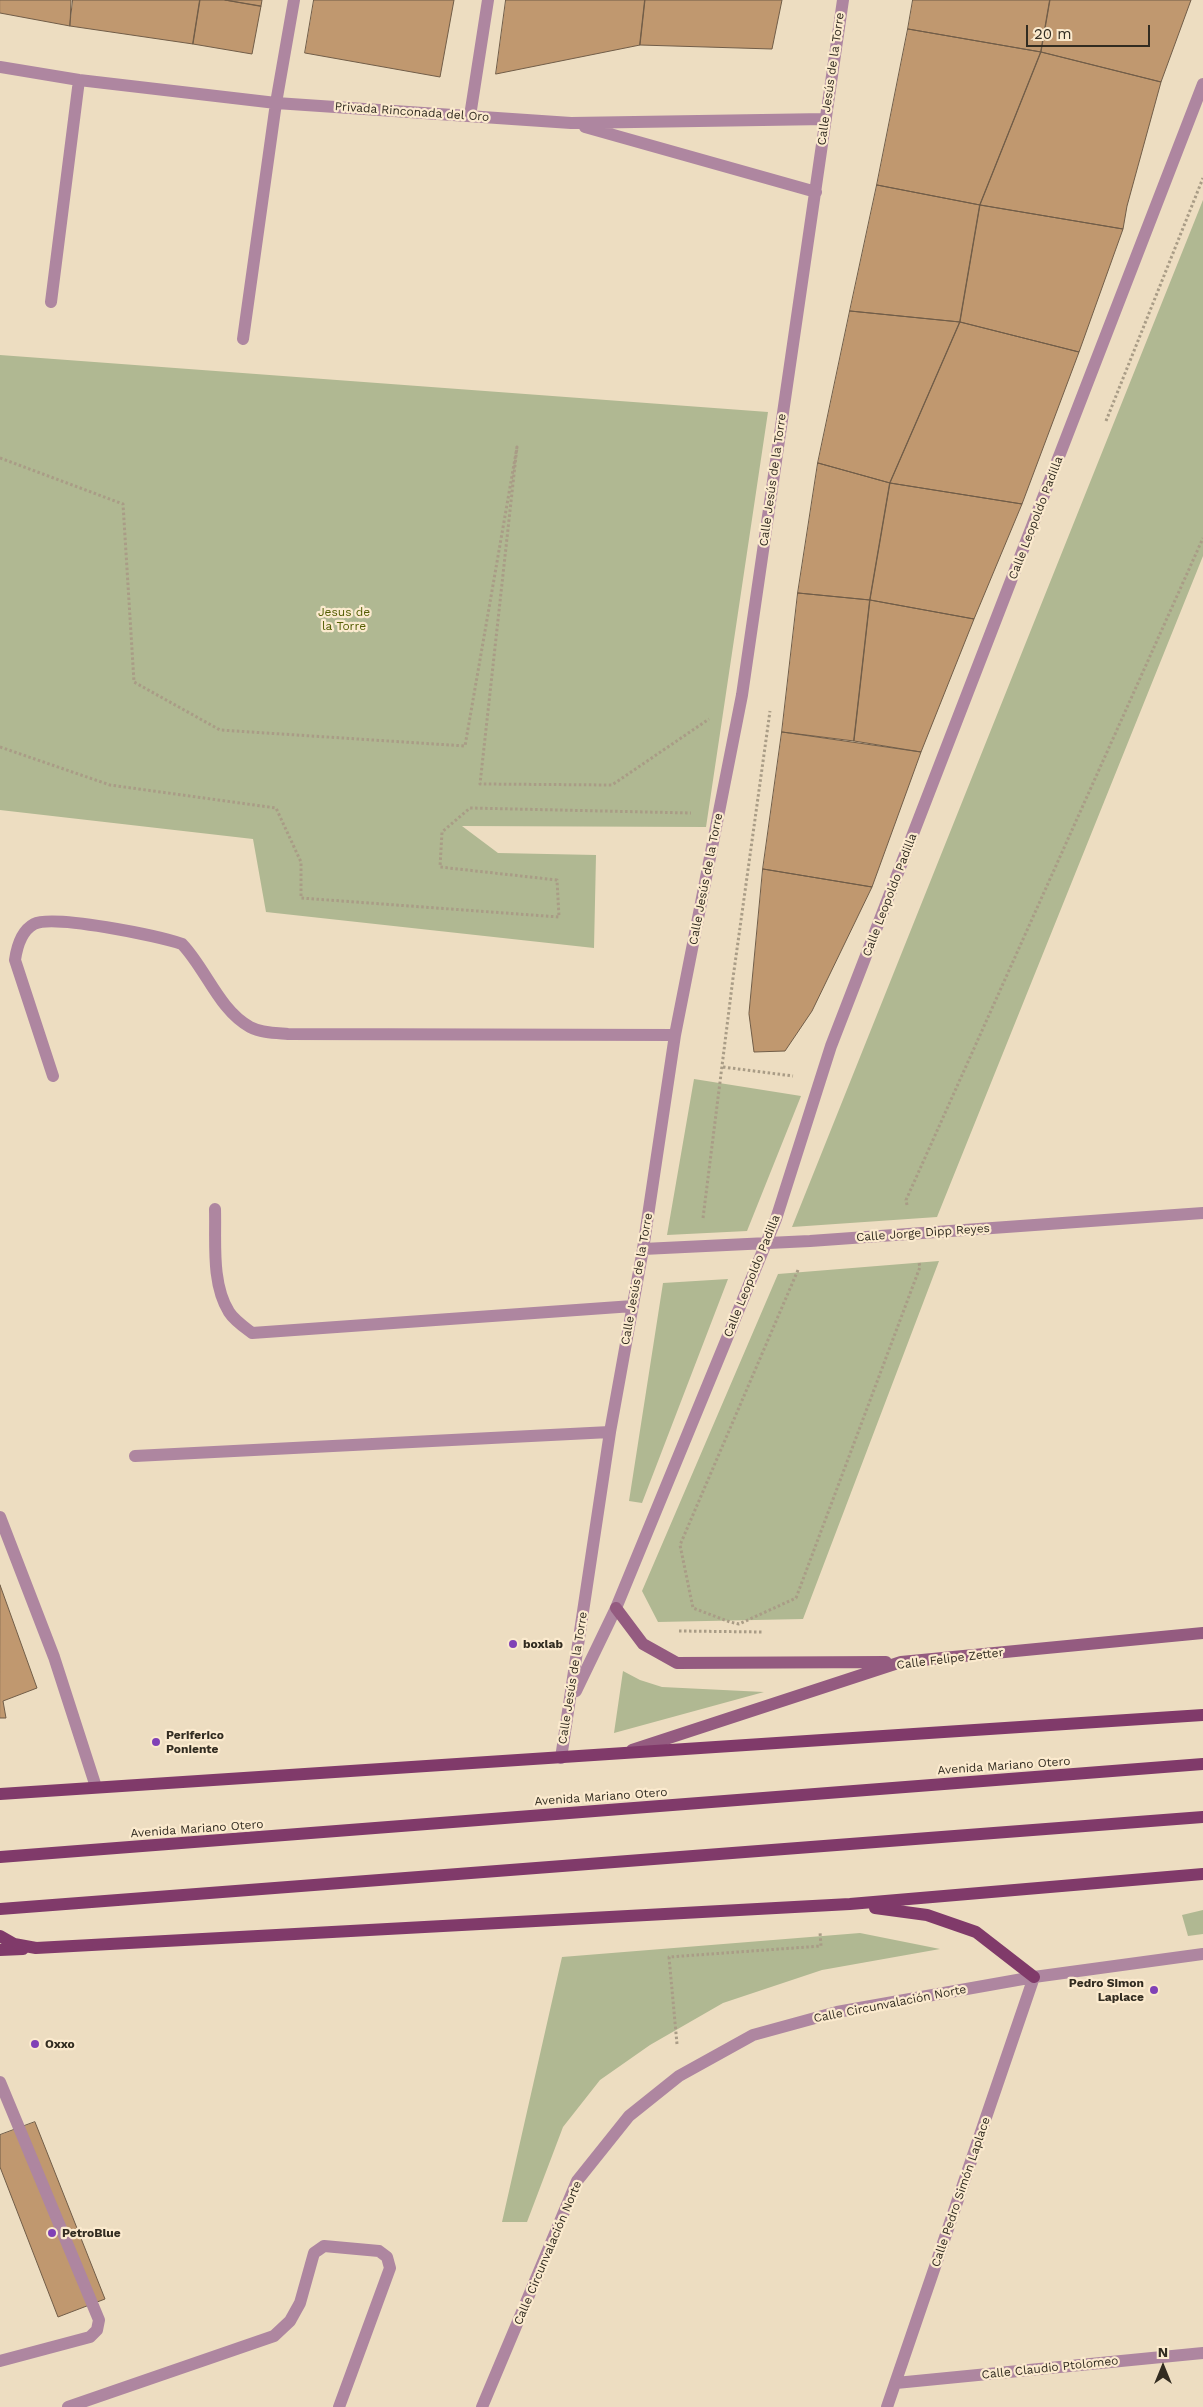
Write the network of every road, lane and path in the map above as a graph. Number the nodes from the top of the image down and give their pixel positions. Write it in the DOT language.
graph roads {
  1 [pos="294,0"];
  2 [pos="488,0"];
  3 [pos="843,0"];
  4 [pos="0,67"];
  5 [pos="79,80"];
  6 [pos="1203,84"];
  7 [pos="276,103"];
  8 [pos="470,116"];
  9 [pos="826,119"];
  10 [pos="571,123"];
  11 [pos="816,192"];
  12 [pos="51,302"];
  13 [pos="243,339"];
  14 [pos="0,458"];
  15 [pos="1203,538"];
  16 [pos="771,703"];
  17 [pos="713,723"];
  18 [pos="0,746"];
  19 [pos="695,804"];
  20 [pos="675,1035"];
  21 [pos="723,1067"];
  22 [pos="53,1076"];
  23 [pos="795,1076"];
  24 [pos="906,1200"];
  25 [pos="215,1209"];
  26 [pos="1203,1213"];
  27 [pos="702,1228"];
  28 [pos="810,1241"];
  29 [pos="766,1243"];
  30 [pos="644,1249"];
  31 [pos="920,1267"];
  32 [pos="633,1306"];
  33 [pos="610,1432"];
  34 [pos="135,1456"];
  35 [pos="0,1517"];
  36 [pos="616,1608"];
  37 [pos="672,1631"];
  38 [pos="768,1632"];
  39 [pos="1203,1633"];
  40 [pos="901,1662"];
  41 [pos="570,1703"];
  42 [pos="1203,1715"];
  43 [pos="620,1754"];
  44 [pos="561,1758"];
  45 [pos="1203,1764"];
  46 [pos="96,1787"];
  47 [pos="26,1792"];
  48 [pos="0,1794"];
  49 [pos="0,1803"];
  50 [pos="1203,1817"];
  51 [pos="0,1858"];
  52 [pos="1203,1874"];
  53 [pos="850,1904"];
  54 [pos="0,1909"];
  55 [pos="0,1936"];
  56 [pos="58,1946"];
  57 [pos="821,1946"];
  58 [pos="0,1950"];
  59 [pos="1203,1954"];
  60 [pos="1034,1977"];
  61 [pos="679,2076"];
  62 [pos="0,2082"];
  63 [pos="1203,2353"];
  64 [pos="0,2361"];
  65 [pos="896,2383"];
  66 [pos="68,2407"];
  67 [pos="339,2407"];
  68 [pos="482,2407"];
  69 [pos="887,2407"];
  1 -- 7 [label="street"];
  2 -- 8 [label="street"];
  3 -- 9 [label="street, Calle Jesús de la Torre"];
  4 -- 5 [label="street, Privada Rinconada del Oro"];
  5 -- 7 [label="street, Privada Rinconada del Oro"];
  5 -- 12 [label="street"];
  6 -- 29 [label="street, Calle Leopoldo Padilla"];
  7 -- 8 [label="street, Privada Rinconada del Oro"];
  7 -- 13 [label="street"];
  8 -- 10 [label="street, Privada Rinconada del Oro"];
  9 -- 10 [label="street, Privada Rinconada del Oro"];
  9 -- 11 [label="street, Calle Jesús de la Torre"];
  10 -- 11 [label="street"];
  11 -- 20 [label="street, Calle Jesús de la Torre"];
  14 -- 17 [label="path"];
  15 -- 24 [label="path"];
  16 -- 21 [label="path"];
  18 -- 19 [label="path"];
  20 -- 22 [label="street"];
  20 -- 30 [label="street, Calle Jesús de la Torre"];
  21 -- 23 [label="path"];
  21 -- 27 [label="path"];
  25 -- 32 [label="street"];
  26 -- 28 [label="street, Calle Jorge Dipp Reyes"];
  28 -- 29 [label="street, Calle Jorge Dipp Reyes"];
  28 -- 31 [label="path"];
  29 -- 30 [label="street, Calle Jorge Dipp Reyes"];
  29 -- 36 [label="street, Calle Leopoldo Padilla"];
  30 -- 32 [label="street, Calle Jesús de la Torre"];
  32 -- 33 [label="street, Calle Jesús de la Torre"];
  33 -- 34 [label="street"];
  33 -- 41 [label="street, Calle Jesús de la Torre"];
  35 -- 46 [label="street"];
  36 -- 40 [label="main road"];
  36 -- 41 [label="street, Calle Leopoldo Padilla"];
  37 -- 38 [label="path"];
  39 -- 40 [label="main road, Calle Felipe Zetter"];
  40 -- 43 [label="main road, Calle Felipe Zetter"];
  41 -- 44 [label="street, Calle Jesús de la Torre"];
  42 -- 43 [label="main road"];
  43 -- 44 [label="main road"];
  44 -- 46 [label="main road"];
  45 -- 51 [label="main road, Avenida Mariano Otero"];
  46 -- 47 [label="main road"];
  47 -- 48 [label="main road"];
  47 -- 49 [label="main road"];
  50 -- 54 [label="main road"];
  52 -- 53 [label="main road"];
  53 -- 56 [label="main road"];
  53 -- 60 [label="main road"];
  55 -- 56 [label="main road"];
  56 -- 58 [label="main road"];
  57 -- 61 [label="path"];
  59 -- 60 [label="street, Calle Circunvalación Norte"];
  60 -- 61 [label="street, Calle Circunvalación Norte"];
  60 -- 65 [label="street, Calle Pedro Simón Laplace"];
  61 -- 68 [label="street, Calle Circunvalación Norte"];
  62 -- 64 [label="street"];
  63 -- 65 [label="street, Calle Claudio Ptolomeo"];
  65 -- 69 [label="street, Calle Pedro Simón Laplace"];
  66 -- 67 [label="street"];
}
